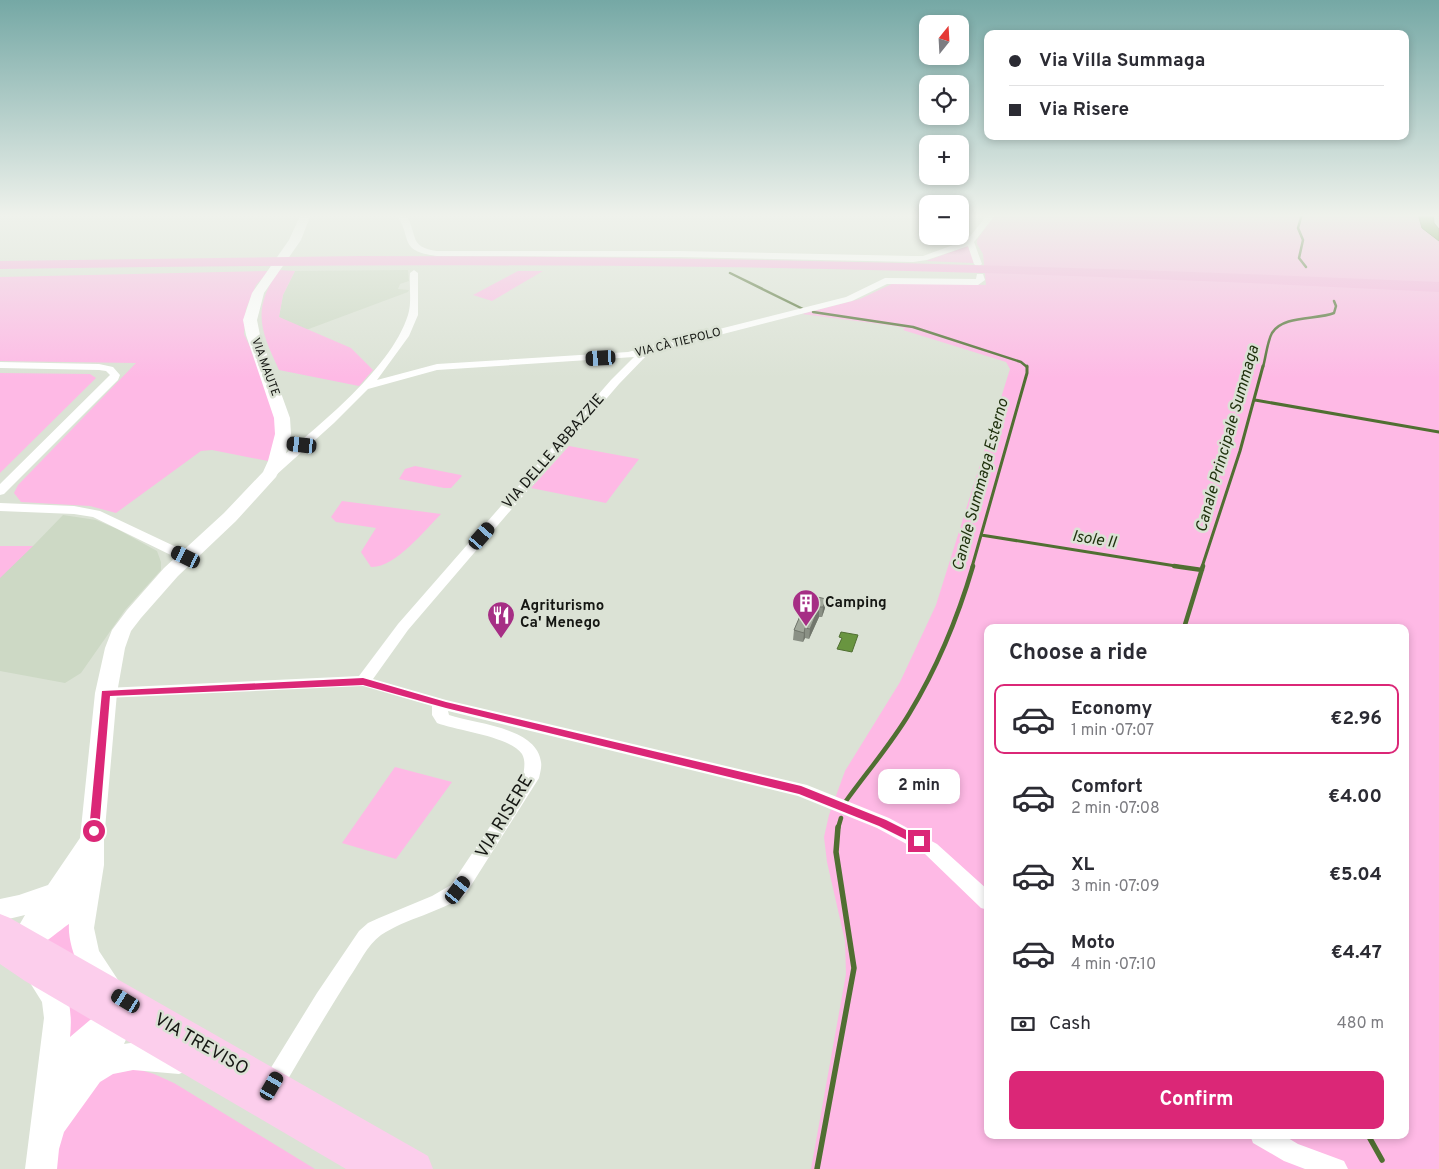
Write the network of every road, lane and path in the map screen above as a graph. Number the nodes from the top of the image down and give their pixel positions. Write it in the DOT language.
graph roads {
  1 [pos="105,269"];
  2 [pos="274,269"];
  3 [pos="771,269"];
  4 [pos="937,269"];
  5 [pos="0,270"];
  6 [pos="414,272"];
  7 [pos="980,276"];
  8 [pos="1439,287"];
  9 [pos="1439,292"];
  10 [pos="645,350"];
  11 [pos="0,365"];
  12 [pos="364,387"];
  13 [pos="281,443"];
  14 [pos="302,445"];
  15 [pos="270,474"];
  16 [pos="0,492"];
  17 [pos="0,507"];
  18 [pos="186,557"];
  19 [pos="363,682"];
  20 [pos="106,694"];
  21 [pos="440,703"];
  22 [pos="91,842"];
  23 [pos="86,889"];
  24 [pos="55,892"];
  25 [pos="984,898"];
  26 [pos="0,910"];
  27 [pos="6,938"];
  28 [pos="36,971"];
  29 [pos="118,1007"];
  30 [pos="194,1062"];
  31 [pos="88,1075"];
  32 [pos="50,1082"];
  33 [pos="272,1086"];
  34 [pos="1267,1139"];
  35 [pos="42,1158"];
  36 [pos="380,1169"];
  37 [pos="415,1169"];
  38 [pos="1336,1169"];
  1 -- 5 [label="highway"];
  2 -- 13 [label="street, VIA MAUTE"];
  3 -- 9 [label="highway"];
  4 -- 8 [label="highway"];
  6 -- 12 [label="street"];
  7 -- 10 [label="street, VIA CÀ TIEPOLO"];
  10 -- 12 [label="street, VIA CÀ TIEPOLO"];
  10 -- 19 [label="street, VIA DELLE ABBAZZIE"];
  11 -- 16 [label="street"];
  12 -- 14 [label="street"];
  13 -- 14 [label="street"];
  13 -- 15 [label="street, VIA MAUTE"];
  14 -- 15 [label="street"];
  15 -- 18 [label="street"];
  17 -- 18 [label="street"];
  18 -- 20 [label="street"];
  19 -- 20 [label="street"];
  19 -- 21 [label="street"];
  20 -- 22 [label="street"];
  21 -- 25 [label="street"];
  21 -- 33 [label="street, VIA RISERE"];
  22 -- 23 [label="street"];
  22 -- 24 [label="street"];
  23 -- 27 [label="street"];
  23 -- 29 [label="street"];
  24 -- 26 [label="street"];
  24 -- 27 [label="street"];
  27 -- 28 [label="main road"];
  27 -- 29 [label="main road"];
  28 -- 29 [label="main road"];
  28 -- 32 [label="street"];
  29 -- 30 [label="main road, VIA TREVISO"];
  29 -- 31 [label="street"];
  29 -- 32 [label="street"];
  29 -- 33 [label="main road, VIA TREVISO"];
  30 -- 31 [label="street"];
  30 -- 36 [label="main road, VIA TREVISO"];
  31 -- 35 [label="street"];
  32 -- 35 [label="street"];
  33 -- 37 [label="main road, VIA TREVISO"];
  34 -- 38 [label="street"];
}
